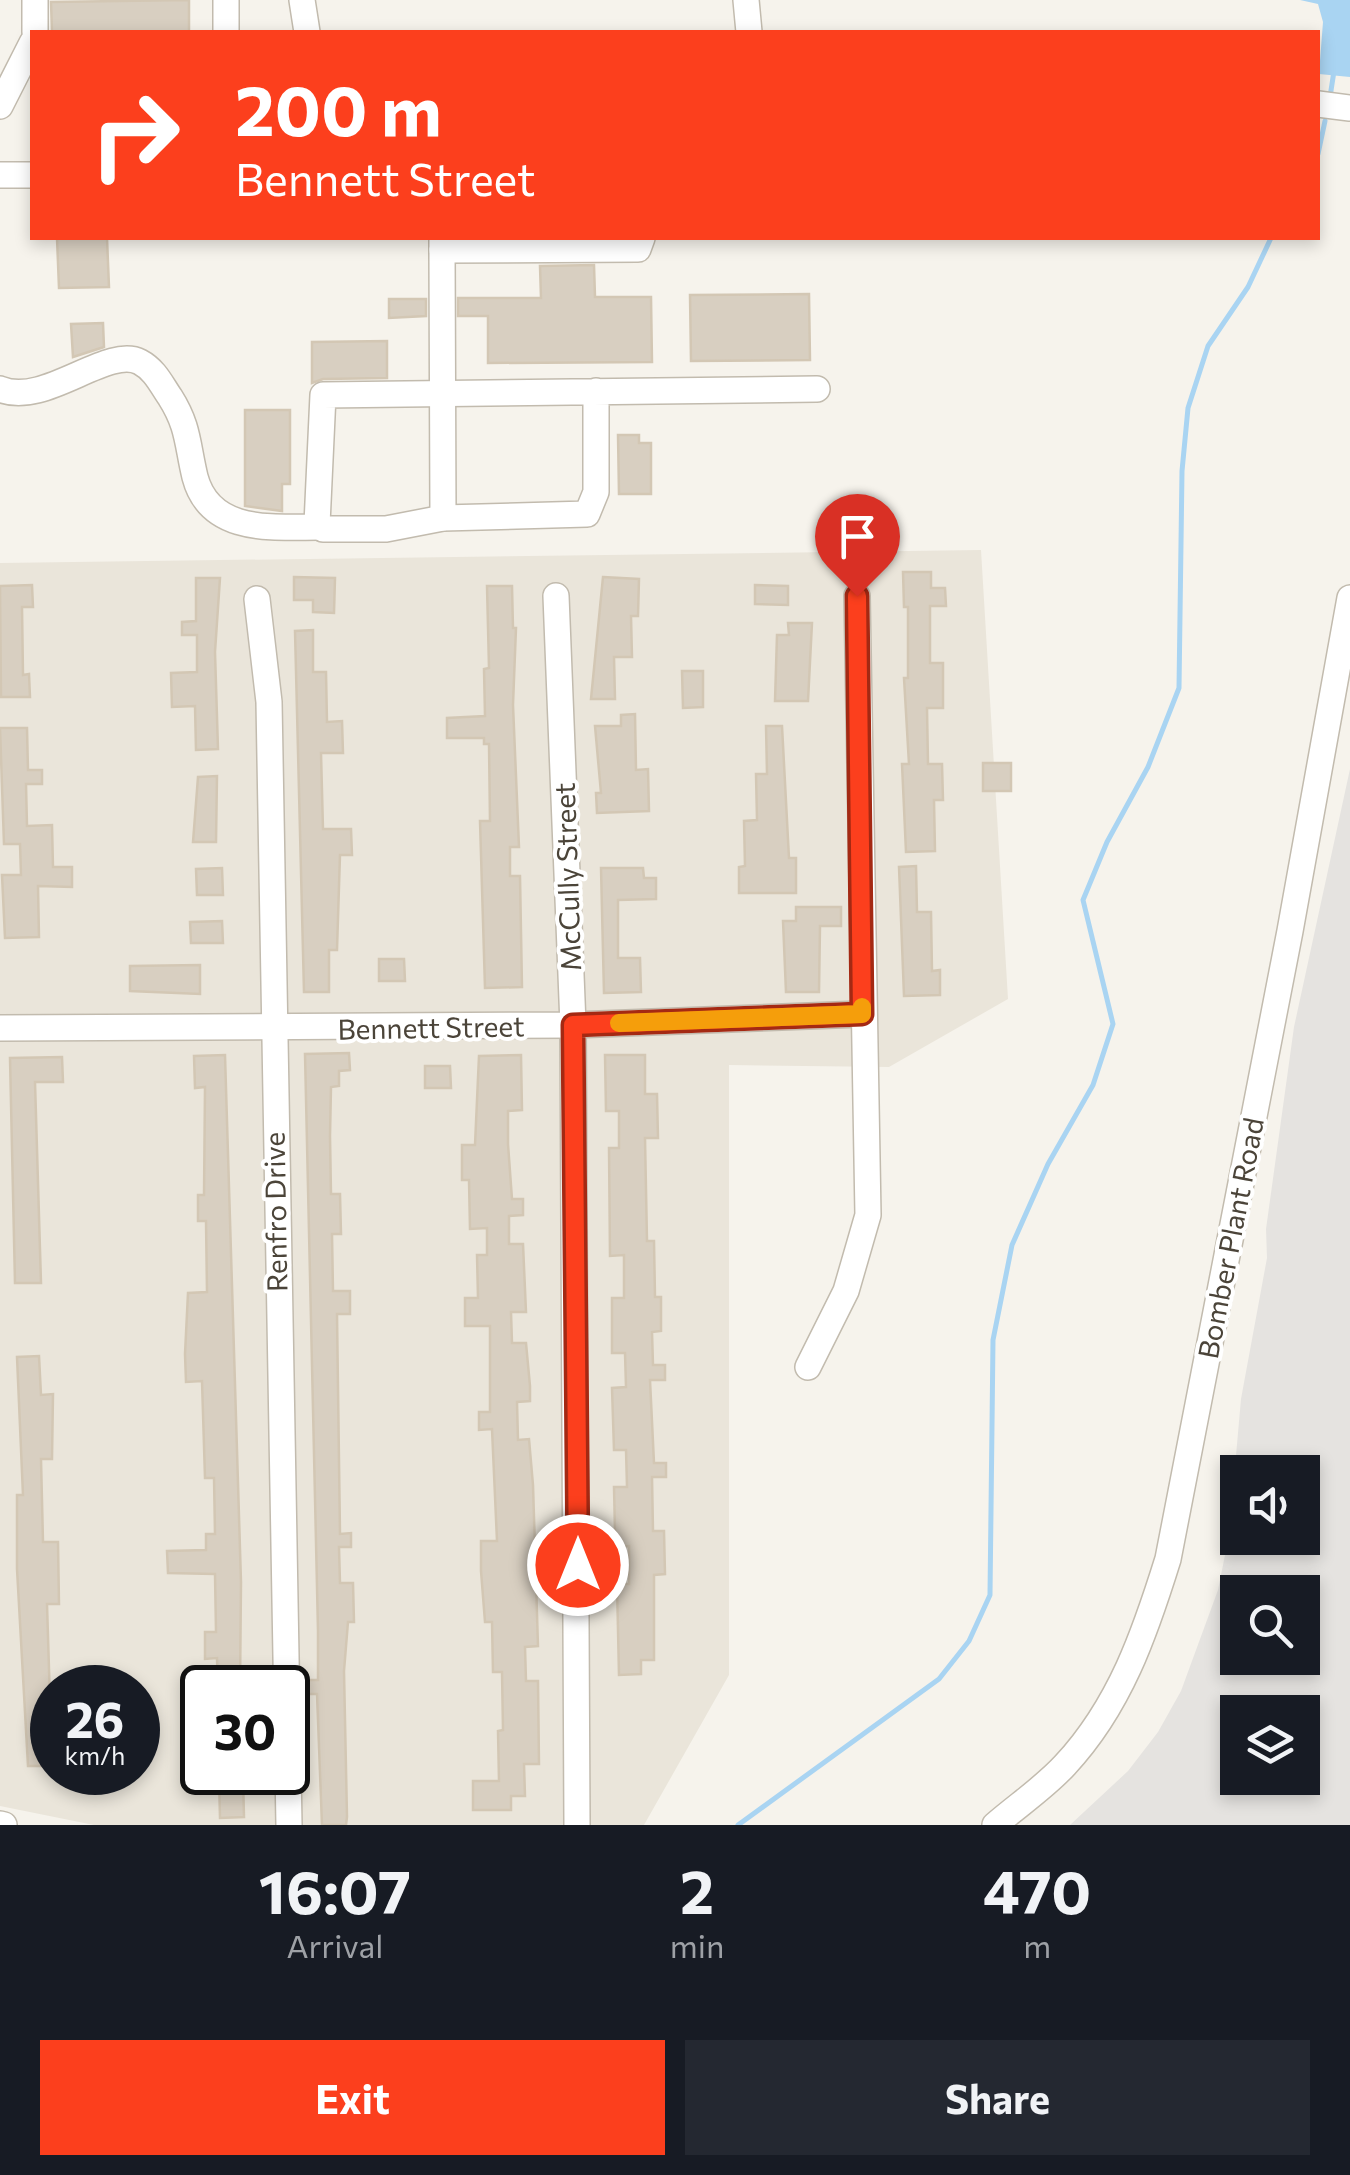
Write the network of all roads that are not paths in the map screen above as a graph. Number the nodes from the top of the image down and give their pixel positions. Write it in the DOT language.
graph roads {
  1 [pos="34,0"];
  2 [pos="226,0"];
  3 [pos="302,0"];
  4 [pos="746,0"];
  5 [pos="35,30"];
  6 [pos="226,30"];
  7 [pos="307,30"];
  8 [pos="749,30"];
  9 [pos="30,46"];
  10 [pos="1320,104"];
  11 [pos="0,106"];
  12 [pos="1350,108"];
  13 [pos="30,174"];
  14 [pos="0,175"];
  15 [pos="641,240"];
  16 [pos="442,244"];
  17 [pos="0,389"];
  18 [pos="818,389"];
  19 [pos="596,391"];
  20 [pos="441,392"];
  21 [pos="443,518"];
  22 [pos="319,527"];
  23 [pos="556,596"];
  24 [pos="857,596"];
  25 [pos="1350,598"];
  26 [pos="257,599"];
  27 [pos="862,1014"];
  28 [pos="573,1025"];
  29 [pos="0,1028"];
  30 [pos="272,1028"];
  31 [pos="808,1367"];
  32 [pos="289,1825"];
  33 [pos="578,1825"];
  34 [pos="995,1825"];
  1 -- 5 [label="street"];
  2 -- 6 [label="street"];
  3 -- 7 [label="street"];
  4 -- 8 [label="street"];
  9 -- 11 [label="street"];
  10 -- 12 [label="street"];
  13 -- 14 [label="street"];
  15 -- 16 [label="street"];
  16 -- 20 [label="street"];
  17 -- 22 [label="street"];
  18 -- 19 [label="street"];
  19 -- 20 [label="street"];
  19 -- 21 [label="street"];
  20 -- 21 [label="street"];
  20 -- 22 [label="street"];
  21 -- 22 [label="street"];
  23 -- 28 [label="street, McCully Street"];
  24 -- 27 [label="street"];
  25 -- 34 [label="street, Bomber Plant Road"];
  26 -- 30 [label="street, Renfro Drive"];
  27 -- 28 [label="street, Bennett Street"];
  27 -- 31 [label="street"];
  28 -- 30 [label="street, Bennett Street"];
  28 -- 33 [label="street, McCully Street"];
  29 -- 30 [label="street, Bennett Street"];
  30 -- 32 [label="street, Renfro Drive"];
}
